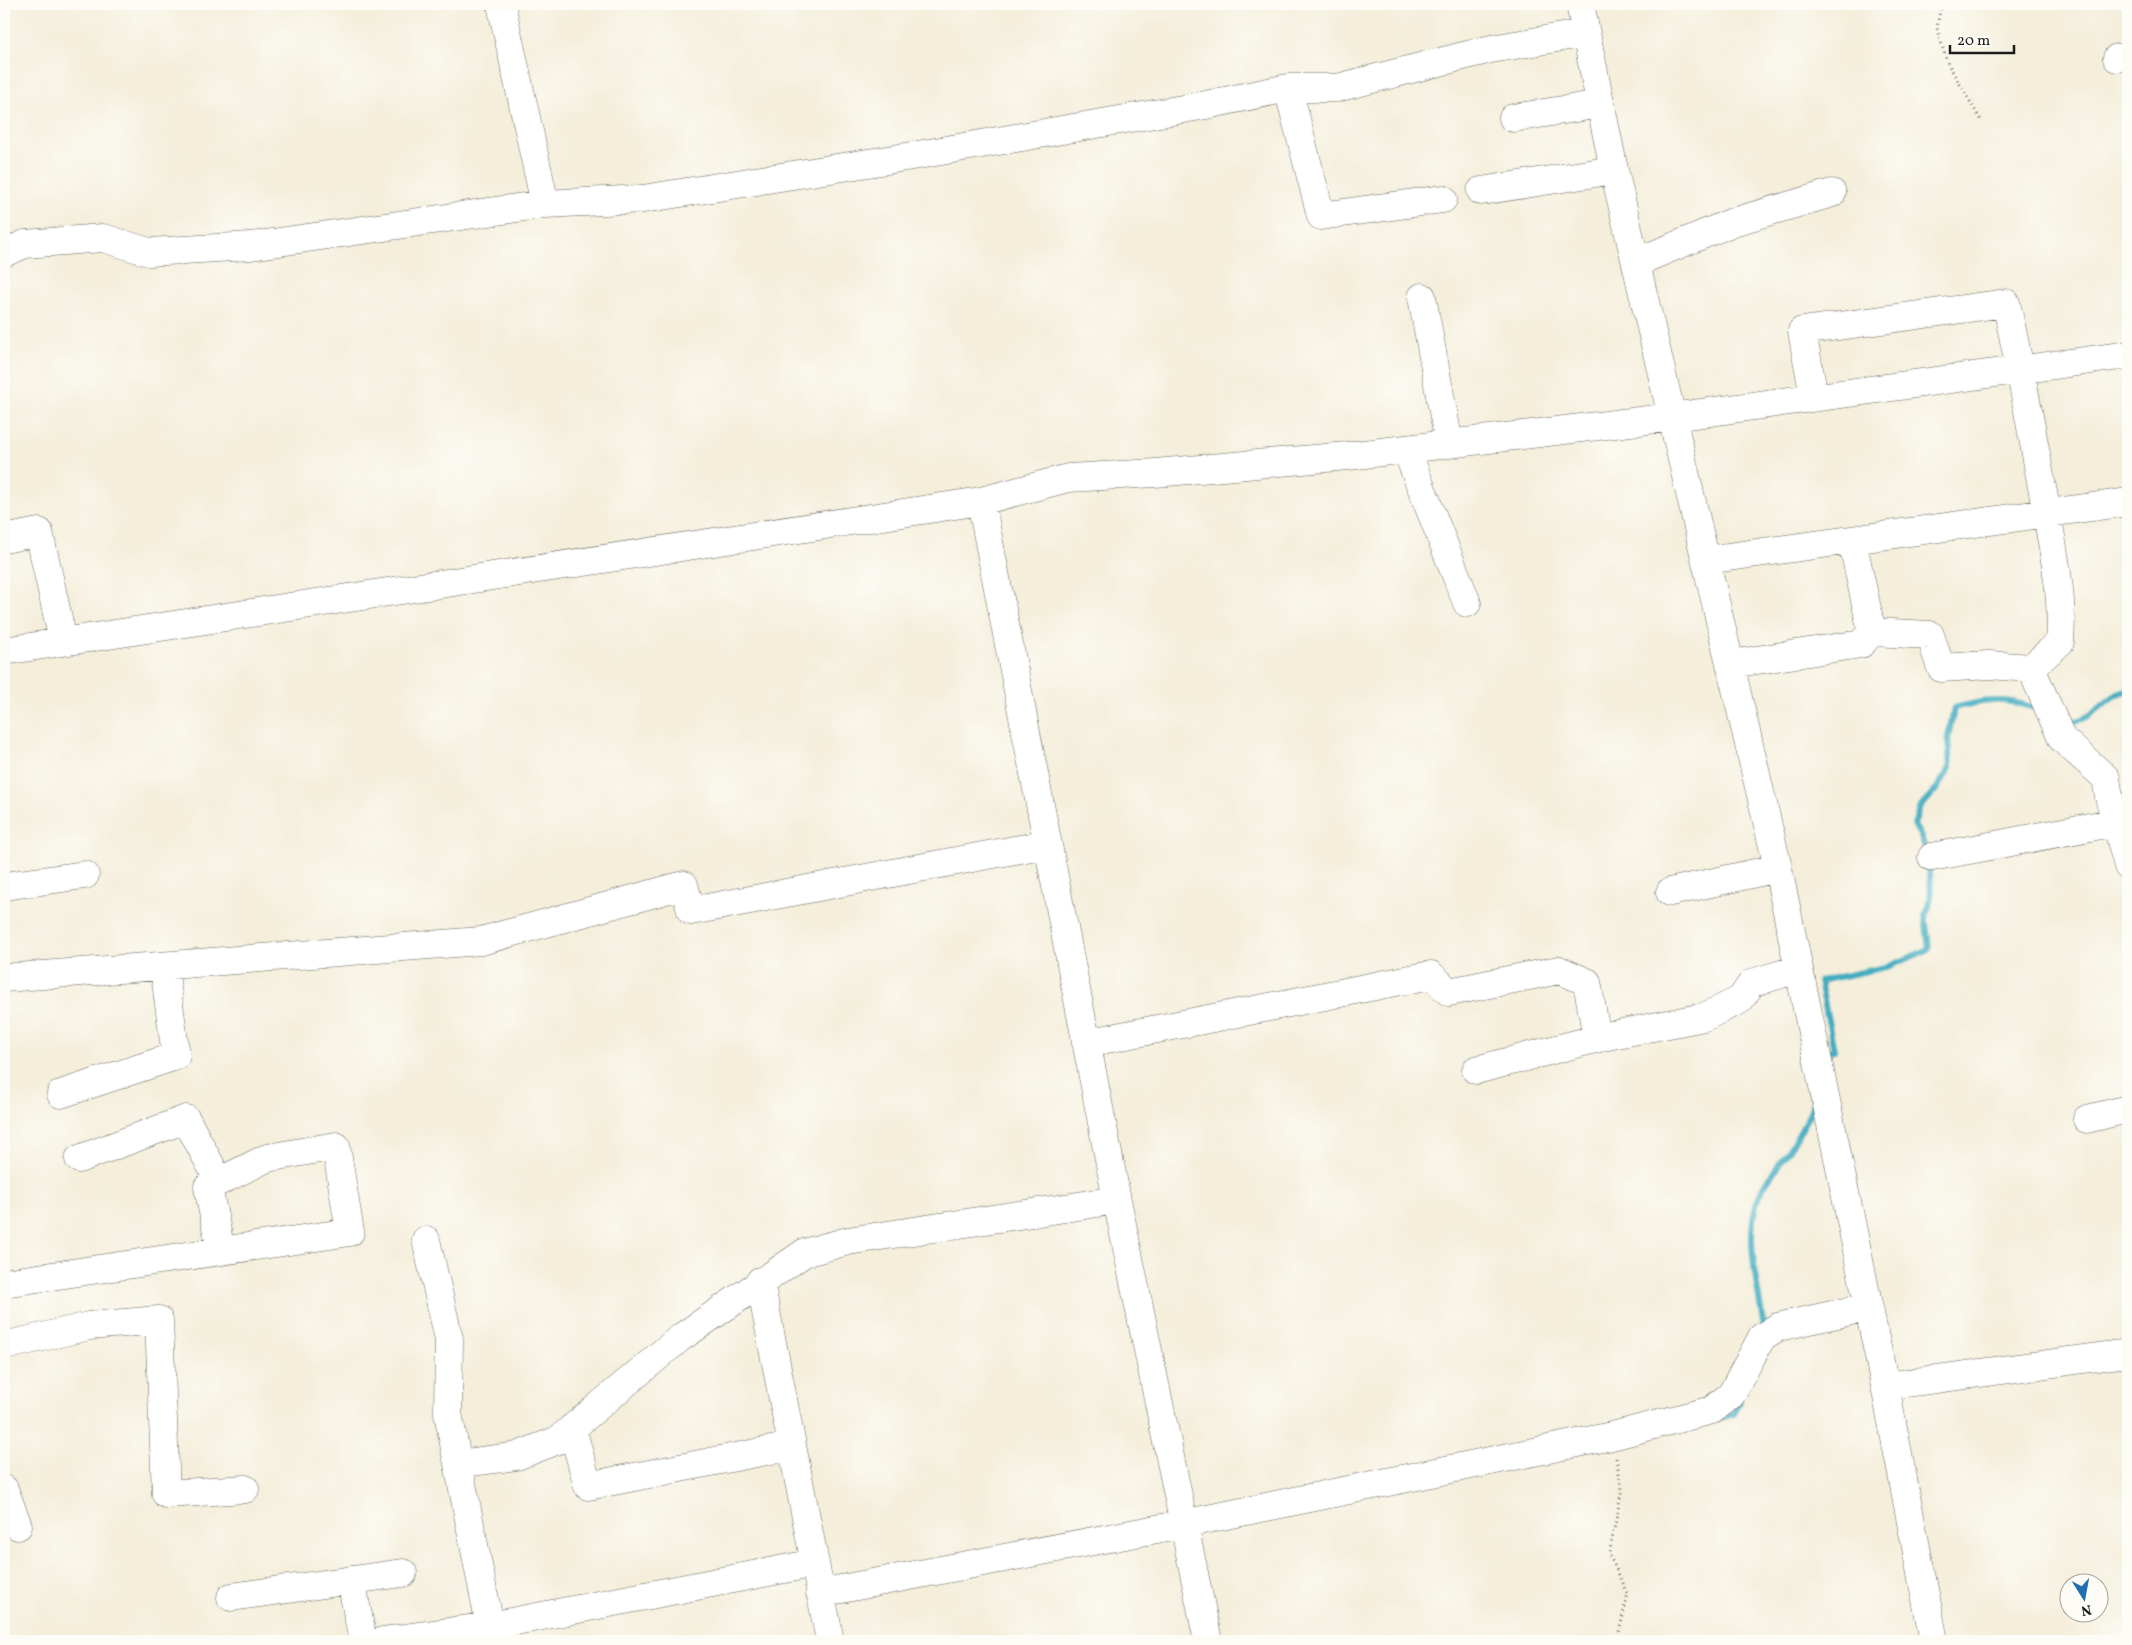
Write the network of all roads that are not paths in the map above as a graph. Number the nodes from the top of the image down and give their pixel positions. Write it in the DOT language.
graph roads {
  1 [pos="501,4"];
  2 [pos="1580,4"];
  3 [pos="1586,33"];
  4 [pos="1288,88"];
  5 [pos="1601,104"];
  6 [pos="1513,118"];
  7 [pos="1614,170"];
  8 [pos="1481,191"];
  9 [pos="1832,193"];
  10 [pos="1443,199"];
  11 [pos="545,204"];
  12 [pos="4,253"];
  13 [pos="1638,262"];
  14 [pos="1422,297"];
  15 [pos="2128,355"];
  16 [pos="2021,370"];
  17 [pos="1814,398"];
  18 [pos="1672,417"];
  19 [pos="1449,444"];
  20 [pos="1406,449"];
  21 [pos="981,501"];
  22 [pos="2128,502"];
  23 [pos="2047,513"];
  24 [pos="4,539"];
  25 [pos="1852,540"];
  26 [pos="1706,560"];
  27 [pos="1467,604"];
  28 [pos="1872,632"];
  29 [pos="63,641"];
  30 [pos="4,651"];
  31 [pos="1731,664"];
  32 [pos="2031,668"];
  33 [pos="2116,822"];
  34 [pos="1047,844"];
  35 [pos="1932,857"];
  36 [pos="2128,866"];
  37 [pos="1778,868"];
  38 [pos="85,875"];
  39 [pos="4,886"];
  40 [pos="1670,892"];
  41 [pos="164,967"];
  42 [pos="1798,969"];
  43 [pos="4,978"];
  44 [pos="1599,1038"];
  45 [pos="1086,1044"];
  46 [pos="1476,1070"];
  47 [pos="61,1094"];
  48 [pos="2128,1109"];
  49 [pos="2087,1119"];
  50 [pos="79,1159"];
  51 [pos="219,1181"];
  52 [pos="1118,1200"];
  53 [pos="426,1240"];
  54 [pos="221,1251"];
  55 [pos="760,1280"];
  56 [pos="4,1284"];
  57 [pos="1868,1307"];
  58 [pos="4,1346"];
  59 [pos="2128,1353"];
  60 [pos="1885,1386"];
  61 [pos="572,1428"];
  62 [pos="792,1446"];
  63 [pos="458,1464"];
  64 [pos="4,1489"];
  65 [pos="245,1489"];
  66 [pos="1183,1524"];
  67 [pos="18,1526"];
  68 [pos="814,1564"];
  69 [pos="403,1573"];
  70 [pos="351,1580"];
  71 [pos="820,1593"];
  72 [pos="231,1597"];
  73 [pos="491,1634"];
  74 [pos="363,1641"];
  75 [pos="382,1641"];
  76 [pos="830,1641"];
  77 [pos="1208,1641"];
  78 [pos="1934,1641"];
  1 -- 11 [label="street"];
  2 -- 3 [label="street"];
  3 -- 4 [label="street"];
  3 -- 5 [label="street"];
  4 -- 10 [label="street"];
  4 -- 11 [label="street"];
  5 -- 6 [label="street"];
  5 -- 7 [label="street"];
  7 -- 8 [label="street"];
  7 -- 13 [label="street"];
  9 -- 13 [label="street"];
  11 -- 12 [label="street"];
  13 -- 18 [label="street"];
  14 -- 19 [label="street"];
  15 -- 16 [label="street"];
  16 -- 17 [label="street"];
  16 -- 17 [label="street"];
  16 -- 23 [label="street"];
  17 -- 18 [label="street"];
  18 -- 19 [label="street"];
  18 -- 26 [label="street"];
  19 -- 20 [label="street"];
  20 -- 21 [label="street"];
  20 -- 27 [label="street"];
  21 -- 29 [label="street"];
  21 -- 34 [label="street"];
  22 -- 23 [label="street"];
  23 -- 25 [label="street"];
  23 -- 32 [label="street"];
  24 -- 29 [label="street"];
  25 -- 26 [label="street"];
  25 -- 28 [label="street"];
  26 -- 31 [label="street"];
  28 -- 31 [label="street"];
  28 -- 32 [label="street"];
  29 -- 30 [label="street"];
  31 -- 37 [label="street"];
  32 -- 33 [label="street"];
  33 -- 35 [label="street"];
  33 -- 36 [label="street"];
  34 -- 41 [label="street"];
  34 -- 45 [label="street"];
  37 -- 40 [label="street"];
  37 -- 42 [label="street"];
  38 -- 39 [label="street"];
  41 -- 43 [label="street"];
  41 -- 47 [label="street"];
  42 -- 44 [label="street"];
  42 -- 57 [label="street"];
  44 -- 45 [label="street"];
  44 -- 46 [label="street"];
  45 -- 52 [label="street"];
  48 -- 49 [label="street"];
  50 -- 51 [label="street"];
  51 -- 54 [label="street"];
  51 -- 54 [label="street"];
  52 -- 55 [label="street"];
  52 -- 66 [label="street"];
  53 -- 63 [label="street"];
  54 -- 56 [label="street"];
  55 -- 61 [label="street"];
  55 -- 62 [label="street"];
  57 -- 60 [label="street"];
  57 -- 66 [label="street"];
  58 -- 65 [label="street"];
  59 -- 60 [label="street"];
  60 -- 78 [label="street"];
  61 -- 62 [label="street"];
  61 -- 63 [label="street"];
  62 -- 68 [label="street"];
  63 -- 73 [label="street"];
  64 -- 67 [label="street"];
  66 -- 71 [label="street"];
  66 -- 77 [label="street"];
  68 -- 71 [label="street"];
  68 -- 73 [label="street"];
  69 -- 70 [label="street"];
  70 -- 72 [label="street"];
  70 -- 74 [label="street"];
  71 -- 76 [label="street"];
  73 -- 75 [label="street"];
}
